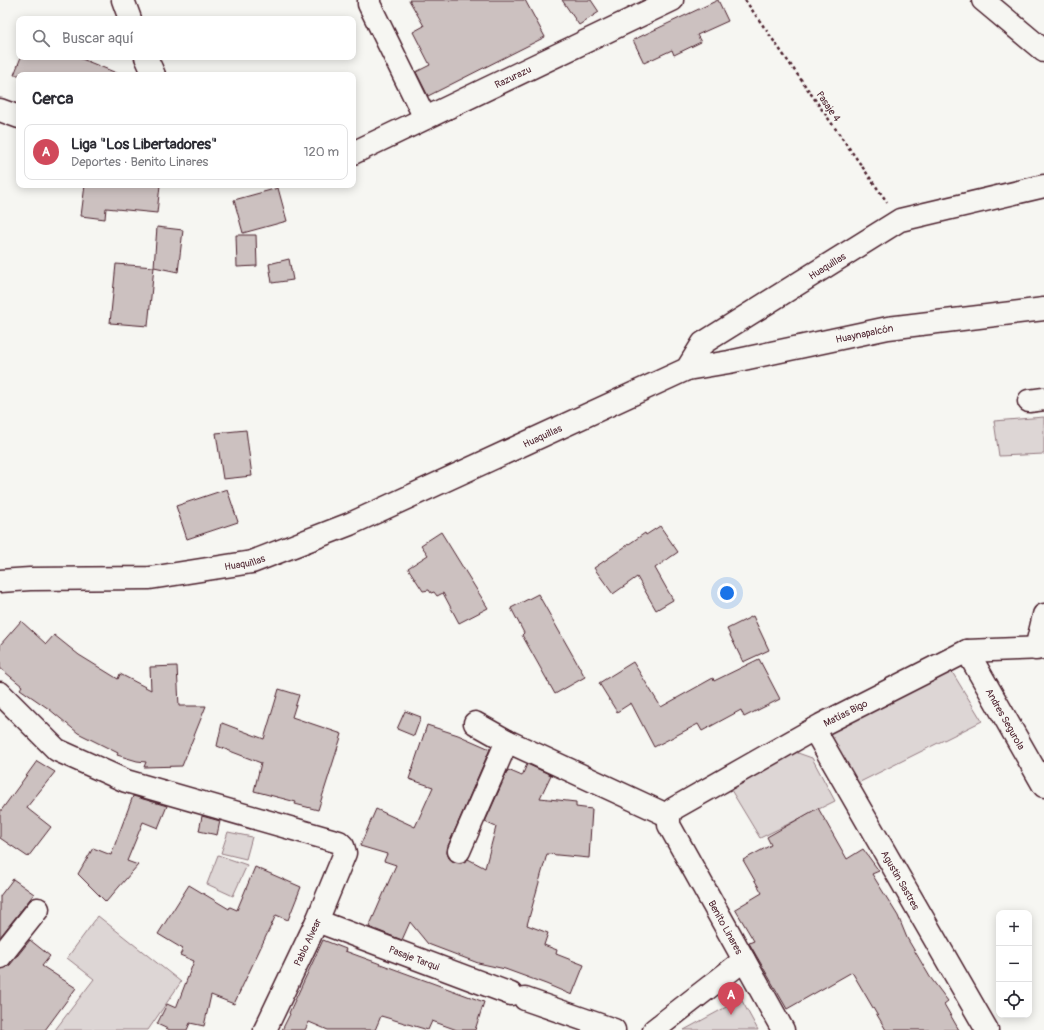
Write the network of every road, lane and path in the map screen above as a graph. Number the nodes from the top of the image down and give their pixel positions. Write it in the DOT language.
graph roads {
  1 [pos="123,0"];
  2 [pos="369,0"];
  3 [pos="672,0"];
  4 [pos="745,0"];
  5 [pos="983,0"];
  6 [pos="129,16"];
  7 [pos="1044,51"];
  8 [pos="147,60"];
  9 [pos="153,72"];
  10 [pos="0,110"];
  11 [pos="16,116"];
  12 [pos="425,118"];
  13 [pos="356,152"];
  14 [pos="1044,186"];
  15 [pos="900,220"];
  16 [pos="1044,309"];
  17 [pos="687,369"];
  18 [pos="0,581"];
  19 [pos="1044,616"];
  20 [pos="1040,648"];
  21 [pos="967,651"];
  22 [pos="0,693"];
  23 [pos="476,723"];
  24 [pos="814,729"];
  25 [pos="507,741"];
  26 [pos="1044,786"];
  27 [pos="669,820"];
  28 [pos="458,851"];
  29 [pos="38,909"];
  30 [pos="317,921"];
  31 [pos="0,958"];
  32 [pos="744,960"];
  33 [pos="265,1030"];
  34 [pos="614,1030"];
  35 [pos="654,1030"];
  36 [pos="783,1030"];
  37 [pos="987,1030"];
  1 -- 6 [label="street"];
  2 -- 12 [label="street"];
  3 -- 12 [label="street, Razurazu"];
  4 -- 15 [label="path, Pasaje 4"];
  5 -- 7 [label="street"];
  8 -- 9 [label="street"];
  10 -- 11 [label="street"];
  12 -- 13 [label="street, Razurazu"];
  14 -- 15 [label="street, Huaquillas"];
  15 -- 17 [label="street, Huaquillas"];
  16 -- 17 [label="street, Huaynapalcón"];
  17 -- 18 [label="street, Huaquillas"];
  19 -- 20 [label="street"];
  20 -- 21 [label="street, Matías Bigo"];
  21 -- 24 [label="street, Matías Bigo"];
  21 -- 26 [label="street, Andres Segurola"];
  22 -- 30 [label="street, Pablo Alvear"];
  23 -- 25 [label="street"];
  24 -- 27 [label="street, Matías Bigo"];
  24 -- 37 [label="street, Agustin Sastres"];
  25 -- 27 [label="street"];
  25 -- 28 [label="street"];
  27 -- 32 [label="street, Benito Linares"];
  29 -- 31 [label="street"];
  30 -- 33 [label="street, Pablo Alvear"];
  30 -- 34 [label="street, Pasaje Tarqui"];
  32 -- 35 [label="street"];
  32 -- 36 [label="street, Benito Linares"];
}
